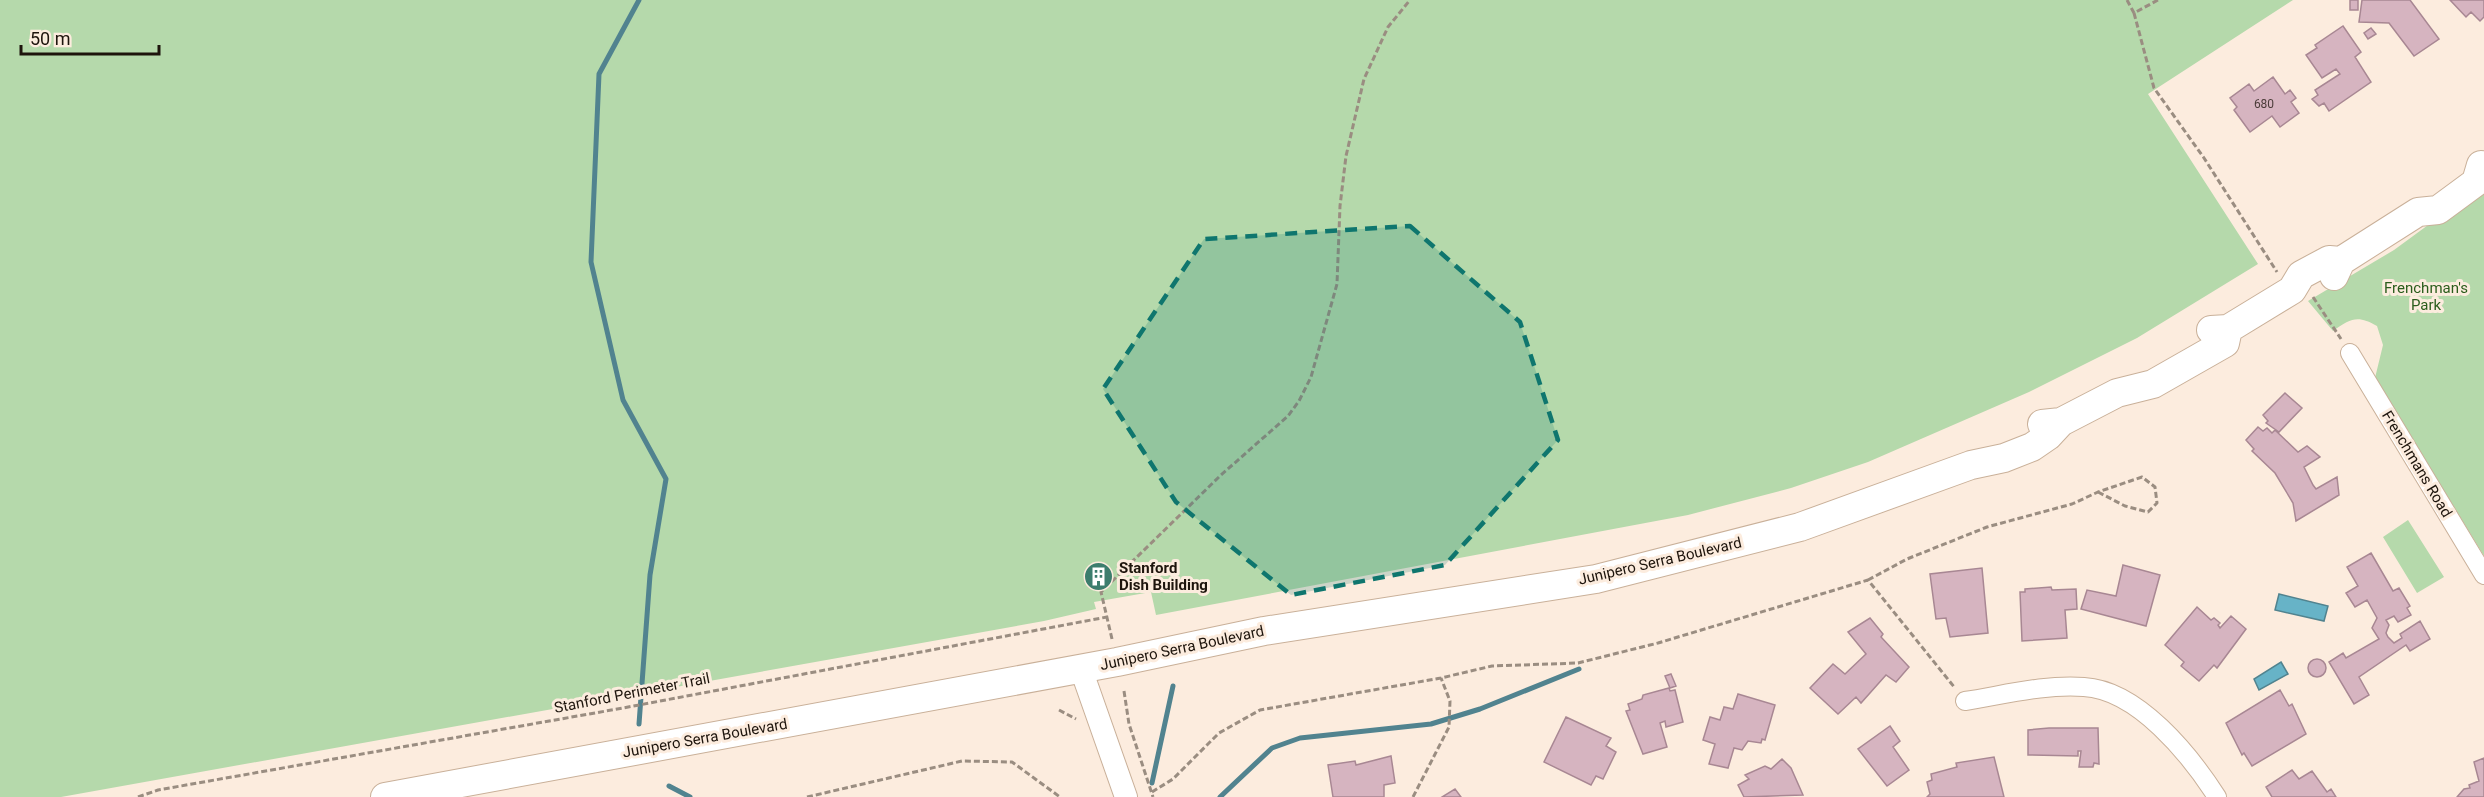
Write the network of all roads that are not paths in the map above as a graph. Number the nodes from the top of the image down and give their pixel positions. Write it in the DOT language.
graph roads {
  1 [pos="2483,164"];
  2 [pos="2350,353"];
  3 [pos="2484,574"];
  4 [pos="1081,669"];
  5 [pos="1965,701"];
  6 [pos="385,797"];
  7 [pos="1125,797"];
  8 [pos="2217,797"];
  1 -- 4 [label="main road, Junipero Serra Boulevard"];
  2 -- 3 [label="street, Frenchmans Road"];
  4 -- 6 [label="main road, Junipero Serra Boulevard"];
  4 -- 7 [label="street"];
  5 -- 8 [label="street"];
}
